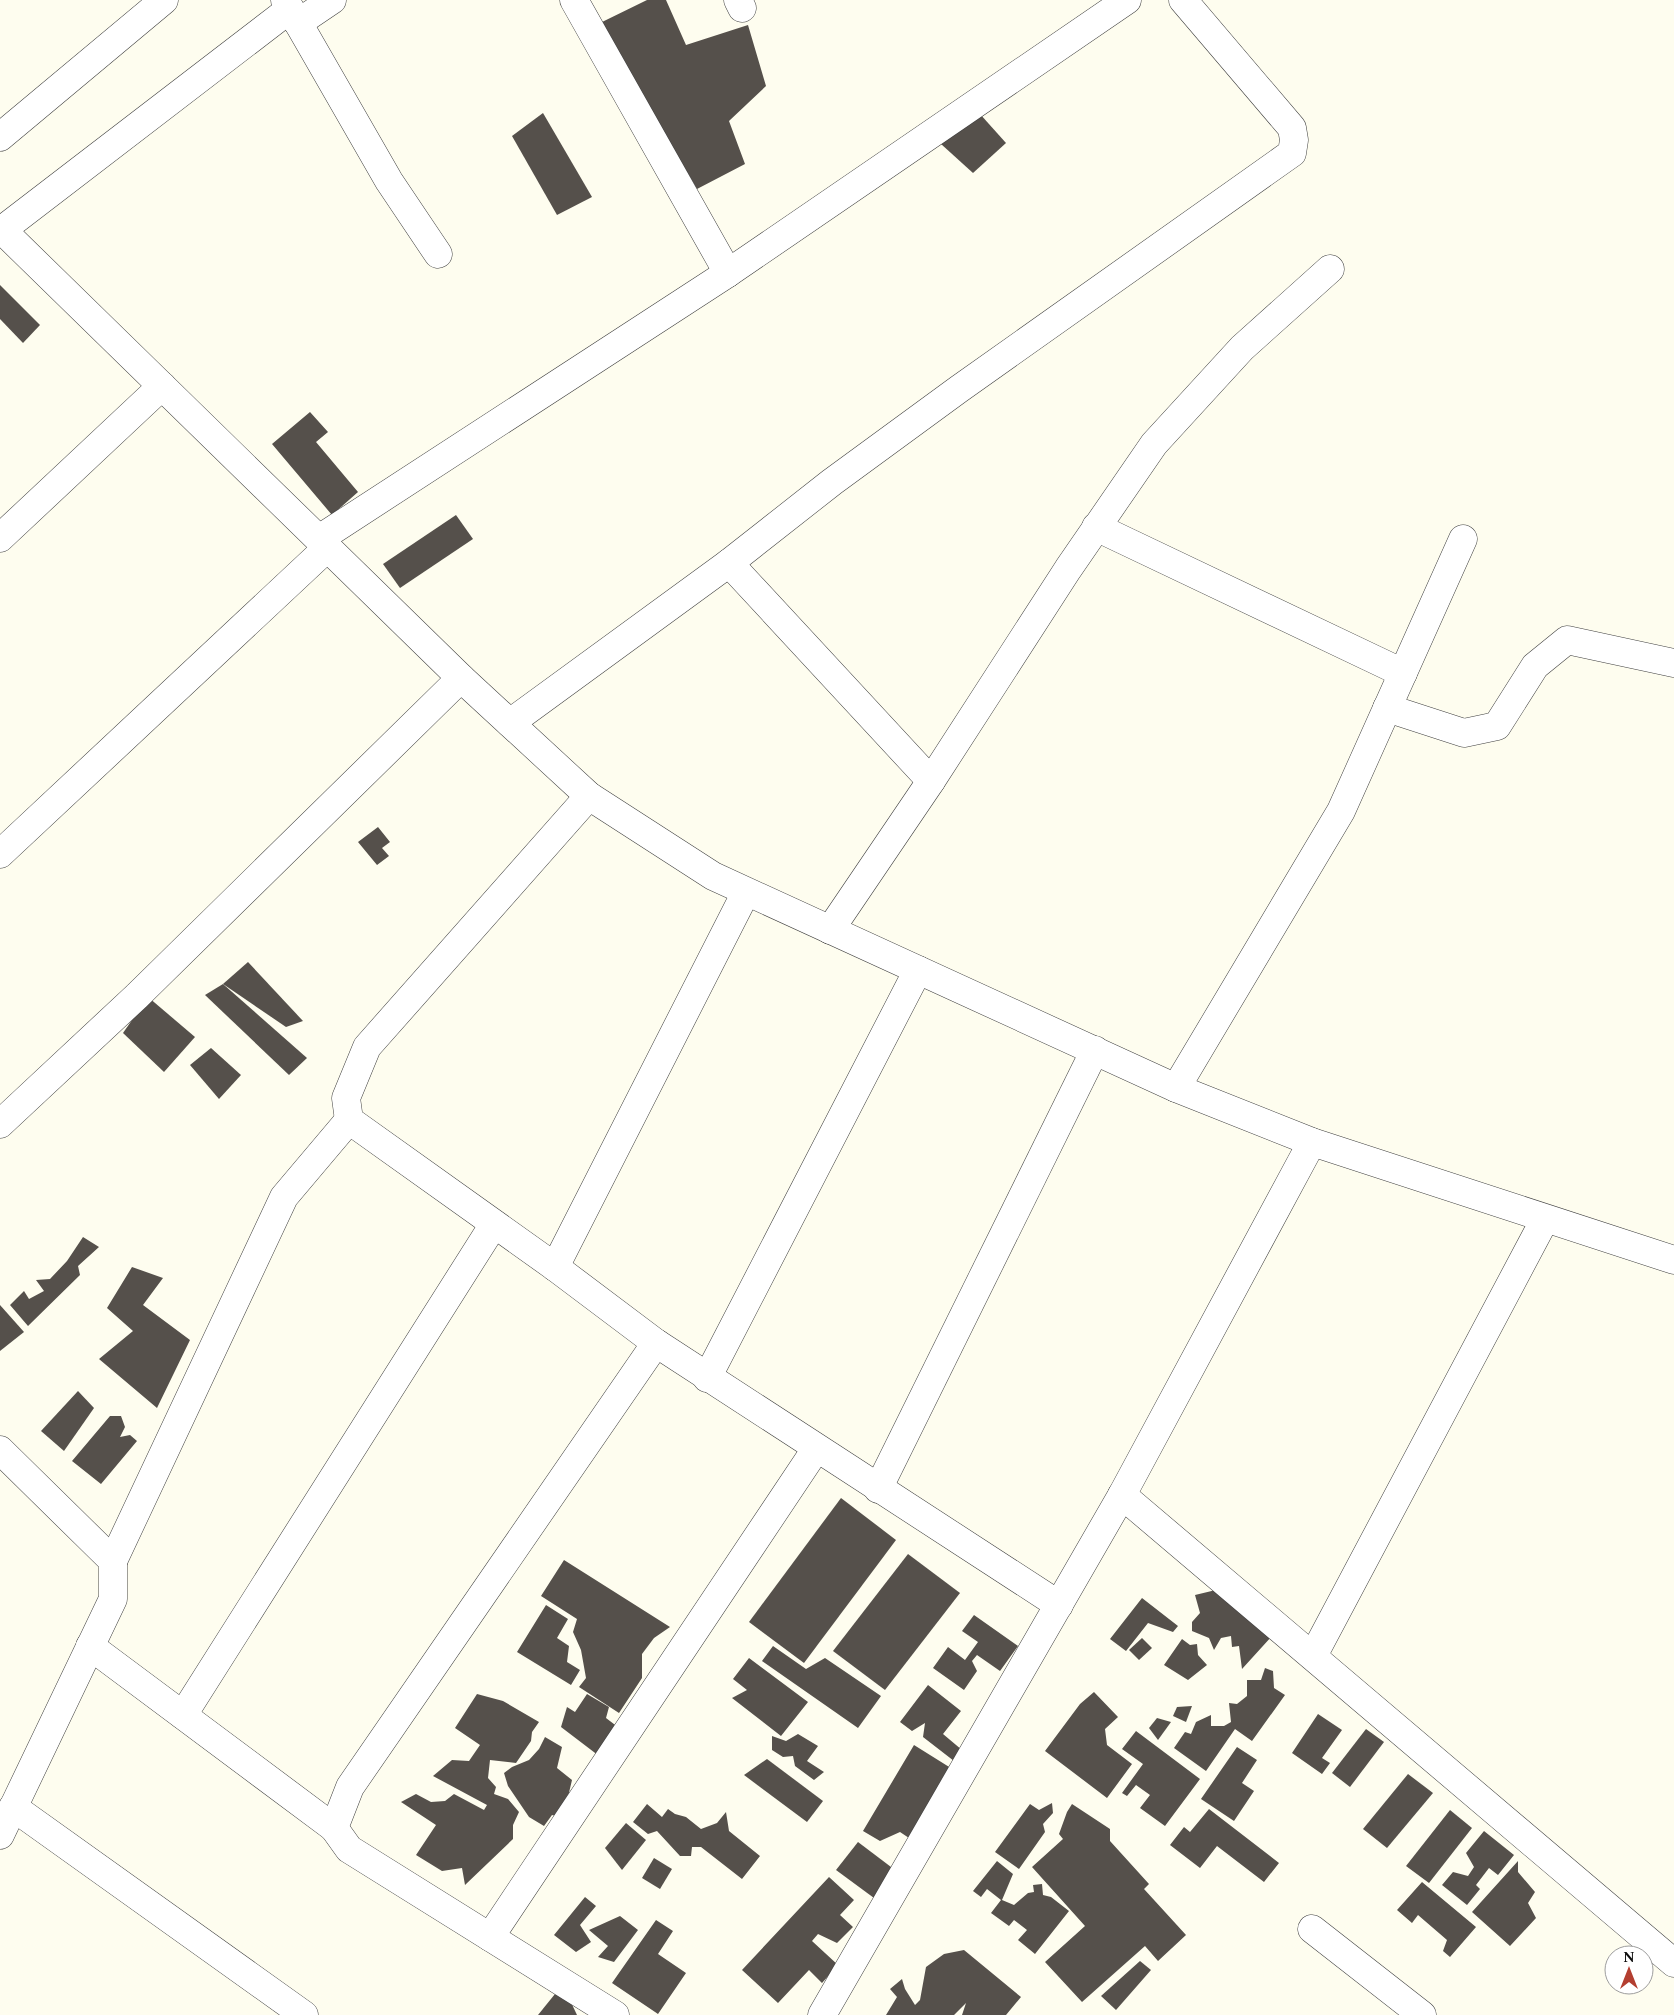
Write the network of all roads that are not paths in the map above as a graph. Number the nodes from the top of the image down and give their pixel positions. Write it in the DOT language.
graph roads {
  1 [pos="164,0"];
  2 [pos="332,0"];
  3 [pos="574,0"];
  4 [pos="1127,0"];
  5 [pos="1183,0"];
  6 [pos="291,11"];
  7 [pos="0,136"];
  8 [pos="1,229"];
  9 [pos="438,254"];
  10 [pos="1330,269"];
  11 [pos="728,273"];
  12 [pos="162,386"];
  13 [pos="1096,527"];
  14 [pos="0,538"];
  15 [pos="1463,539"];
  16 [pos="324,543"];
  17 [pos="729,563"];
  18 [pos="1674,663"];
  19 [pos="1404,673"];
  20 [pos="461,678"];
  21 [pos="1387,708"];
  22 [pos="510,723"];
  23 [pos="931,781"];
  24 [pos="589,796"];
  25 [pos="0,854"];
  26 [pos="746,892"];
  27 [pos="830,930"];
  28 [pos="918,970"];
  29 [pos="1095,1050"];
  30 [pos="1176,1088"];
  31 [pos="349,1120"];
  32 [pos="0,1124"];
  33 [pos="1312,1142"];
  34 [pos="1545,1219"];
  35 [pos="494,1224"];
  36 [pos="1674,1260"];
  37 [pos="555,1267"];
  38 [pos="656,1343"];
  39 [pos="707,1378"];
  40 [pos="816,1449"];
  41 [pos="0,1450"];
  42 [pos="878,1489"];
  43 [pos="1122,1495"];
  44 [pos="112,1561"];
  45 [pos="1059,1605"];
  46 [pos="90,1646"];
  47 [pos="1313,1656"];
  48 [pos="182,1715"];
  49 [pos="13,1807"];
  50 [pos="334,1828"];
  51 [pos="0,1835"];
  52 [pos="1312,1929"];
  53 [pos="490,1937"];
  54 [pos="1674,1963"];
  55 [pos="304,2015"];
  56 [pos="615,2015"];
  57 [pos="822,2015"];
  58 [pos="1422,2015"];
  1 -- 7 [label="street"];
  2 -- 6 [label="street"];
  3 -- 11 [label="street"];
  4 -- 11 [label="street"];
  5 -- 17 [label="street"];
  6 -- 8 [label="street"];
  6 -- 9 [label="street"];
  8 -- 12 [label="street"];
  10 -- 13 [label="street"];
  11 -- 16 [label="street"];
  12 -- 14 [label="street"];
  12 -- 16 [label="street"];
  13 -- 19 [label="street"];
  13 -- 23 [label="street"];
  15 -- 19 [label="street"];
  16 -- 20 [label="street"];
  16 -- 25 [label="street"];
  17 -- 22 [label="street"];
  17 -- 23 [label="street"];
  18 -- 21 [label="street"];
  19 -- 21 [label="street"];
  20 -- 22 [label="street"];
  20 -- 32 [label="street"];
  21 -- 30 [label="street"];
  22 -- 24 [label="street"];
  23 -- 27 [label="street"];
  24 -- 26 [label="street"];
  24 -- 31 [label="street"];
  26 -- 27 [label="street"];
  26 -- 37 [label="street"];
  27 -- 28 [label="street"];
  28 -- 29 [label="street"];
  28 -- 39 [label="street"];
  29 -- 30 [label="street"];
  29 -- 42 [label="street"];
  30 -- 33 [label="street"];
  31 -- 35 [label="street"];
  31 -- 44 [label="street"];
  33 -- 34 [label="street"];
  33 -- 43 [label="street"];
  34 -- 36 [label="street"];
  34 -- 47 [label="street"];
  35 -- 37 [label="street"];
  35 -- 48 [label="street"];
  37 -- 38 [label="street"];
  38 -- 39 [label="street"];
  38 -- 50 [label="street"];
  39 -- 40 [label="street"];
  40 -- 42 [label="street"];
  40 -- 53 [label="street"];
  41 -- 44 [label="street"];
  42 -- 45 [label="street"];
  43 -- 45 [label="street"];
  43 -- 47 [label="street"];
  44 -- 46 [label="street"];
  45 -- 57 [label="street"];
  46 -- 48 [label="street"];
  46 -- 49 [label="street"];
  47 -- 54 [label="street"];
  48 -- 50 [label="street"];
  49 -- 51 [label="street"];
  49 -- 55 [label="street"];
  50 -- 53 [label="street"];
  52 -- 58 [label="street"];
  53 -- 56 [label="street"];
}
